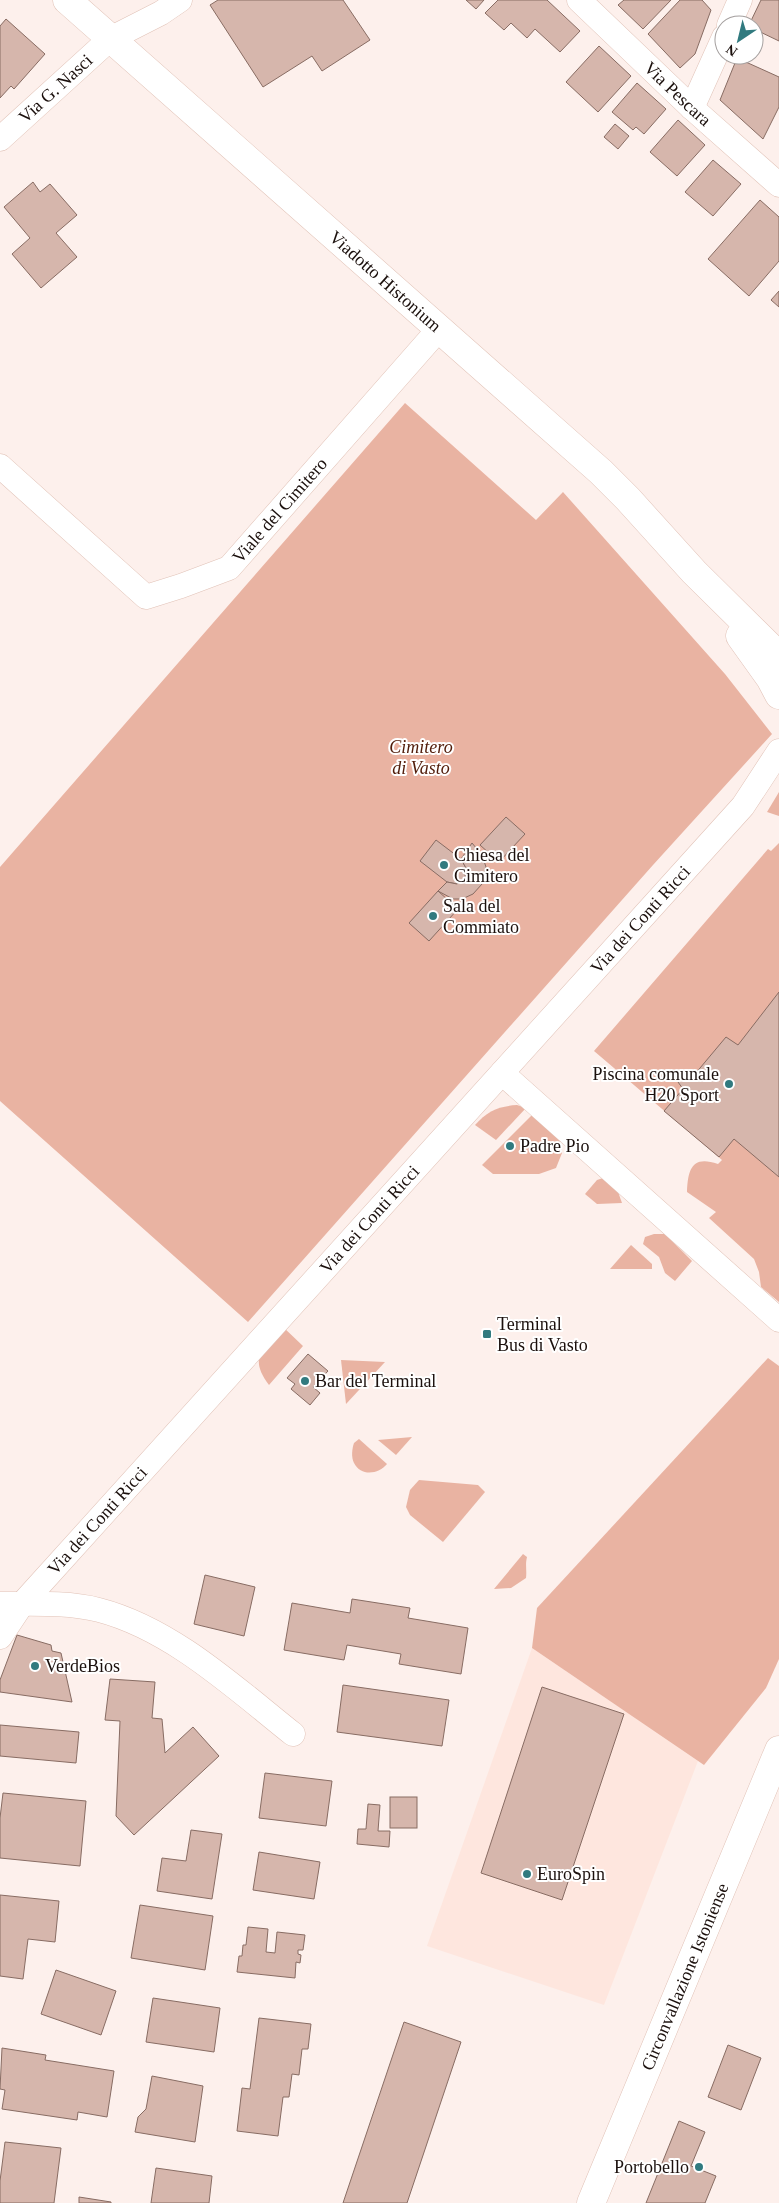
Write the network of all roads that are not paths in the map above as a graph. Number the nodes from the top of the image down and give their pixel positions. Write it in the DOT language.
graph roads {
  1 [pos="67,0"];
  2 [pos="180,0"];
  3 [pos="579,0"];
  4 [pos="740,0"];
  5 [pos="733,15"];
  6 [pos="110,39"];
  7 [pos="714,59"];
  8 [pos="692,108"];
  9 [pos="0,138"];
  10 [pos="779,185"];
  11 [pos="439,329"];
  12 [pos="0,466"];
  13 [pos="694,572"];
  14 [pos="779,656"];
  15 [pos="779,695"];
  16 [pos="779,751"];
  17 [pos="779,781"];
  18 [pos="743,806"];
  19 [pos="502,1073"];
  20 [pos="779,1320"];
  21 [pos="11,1604"];
  22 [pos="0,1637"];
  23 [pos="293,1734"];
  24 [pos="779,1750"];
  25 [pos="771,1790"];
  26 [pos="592,2203"];
  1 -- 6 [label="main road, Viadotto Histonium"];
  2 -- 6 [label="street, Via G. Nasci"];
  3 -- 8 [label="street, Via Pescara"];
  4 -- 5 [label="street"];
  6 -- 9 [label="street, Via G. Nasci"];
  6 -- 11 [label="main road, Viadotto Histonium"];
  7 -- 8 [label="street"];
  8 -- 10 [label="street, Via Pescara"];
  11 -- 12 [label="street, Viale del Cimitero"];
  11 -- 13 [label="main road, Viadotto Histonium"];
  13 -- 14 [label="main road, Viadotto Histonium"];
  13 -- 15 [label="main road, Viadotto Histonium"];
  16 -- 18 [label="street, Via dei Conti Ricci"];
  17 -- 18 [label="street, Via dei Conti Ricci"];
  18 -- 19 [label="street, Via dei Conti Ricci"];
  19 -- 20 [label="street"];
  19 -- 21 [label="street, Via dei Conti Ricci"];
  21 -- 22 [label="street, Via dei Conti Ricci"];
  21 -- 23 [label="street"];
  24 -- 25 [label="main road, Circonvallazione Istoniense"];
  25 -- 26 [label="main road, Circonvallazione Istoniense"];
}
